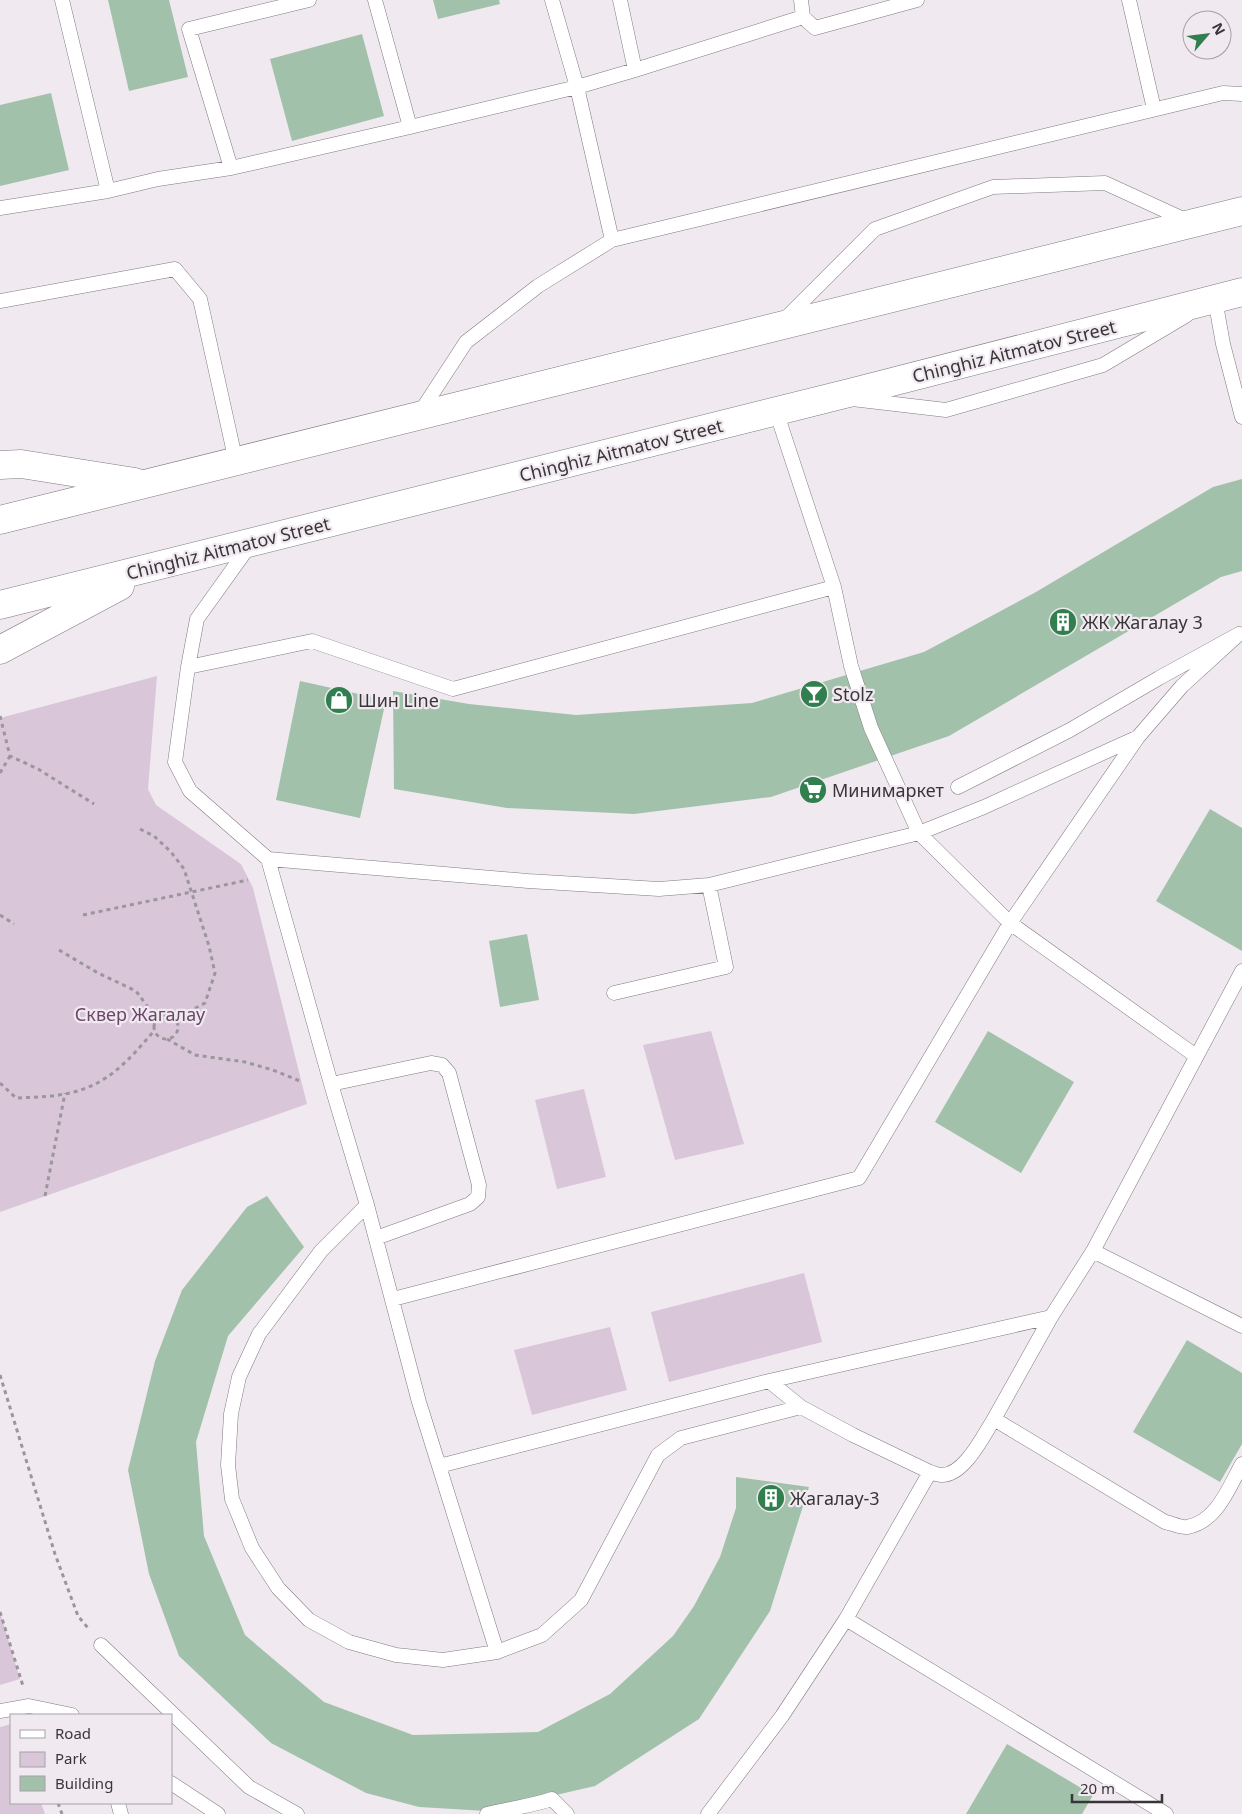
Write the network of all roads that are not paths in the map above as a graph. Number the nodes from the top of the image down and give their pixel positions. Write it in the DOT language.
graph roads {
  1 [pos="62,0"];
  2 [pos="308,0"];
  3 [pos="375,0"];
  4 [pos="552,0"];
  5 [pos="620,0"];
  6 [pos="801,0"];
  7 [pos="917,0"];
  8 [pos="1129,0"];
  9 [pos="803,17"];
  10 [pos="634,70"];
  11 [pos="577,87"];
  12 [pos="1242,94"];
  13 [pos="1154,110"];
  14 [pos="410,127"];
  15 [pos="231,168"];
  16 [pos="108,191"];
  17 [pos="0,208"];
  18 [pos="1242,211"];
  19 [pos="1193,223"];
  20 [pos="612,240"];
  21 [pos="1242,292"];
  22 [pos="1214,299"];
  23 [pos="0,301"];
  24 [pos="777,327"];
  25 [pos="834,397"];
  26 [pos="776,411"];
  27 [pos="417,416"];
  28 [pos="1242,417"];
  29 [pos="236,462"];
  30 [pos="0,465"];
  31 [pos="147,484"];
  32 [pos="0,520"];
  33 [pos="252,542"];
  34 [pos="157,566"];
  35 [pos="834,586"];
  36 [pos="0,605"];
  37 [pos="1241,636"];
  38 [pos="0,650"];
  39 [pos="188,667"];
  40 [pos="1138,737"];
  41 [pos="958,787"];
  42 [pos="919,833"];
  43 [pos="268,858"];
  44 [pos="709,885"];
  45 [pos="1010,923"];
  46 [pos="1242,971"];
  47 [pos="614,993"];
  48 [pos="1196,1056"];
  49 [pos="331,1084"];
  50 [pos="367,1205"];
  51 [pos="376,1238"];
  52 [pos="1093,1251"];
  53 [pos="393,1299"];
  54 [pos="1051,1317"];
  55 [pos="1242,1326"];
  56 [pos="769,1381"];
  57 [pos="801,1407"];
  58 [pos="994,1419"];
  59 [pos="1242,1464"];
  60 [pos="439,1466"];
  61 [pos="930,1472"];
  62 [pos="846,1619"];
  63 [pos="101,1645"];
  64 [pos="497,1652"];
  65 [pos="0,1711"];
  66 [pos="67,1714"];
  67 [pos="172,1784"];
  68 [pos="218,1814"];
  69 [pos="297,1814"];
  70 [pos="486,1814"];
  71 [pos="567,1814"];
  72 [pos="708,1814"];
  73 [pos="1166,1814"];
  1 -- 16 [label="lane"];
  2 -- 15 [label="lane"];
  3 -- 14 [label="lane"];
  4 -- 11 [label="lane"];
  5 -- 10 [label="lane"];
  6 -- 9 [label="lane"];
  7 -- 9 [label="lane"];
  8 -- 13 [label="lane"];
  9 -- 10 [label="lane"];
  10 -- 11 [label="lane"];
  11 -- 14 [label="lane"];
  11 -- 20 [label="lane"];
  12 -- 13 [label="lane"];
  13 -- 20 [label="lane"];
  14 -- 15 [label="lane"];
  15 -- 16 [label="lane"];
  16 -- 17 [label="lane"];
  18 -- 19 [label="main road"];
  19 -- 24 [label="main road"];
  19 -- 24 [label="lane"];
  20 -- 27 [label="lane"];
  21 -- 22 [label="main road, Chinghiz Aitmatov Street"];
  22 -- 25 [label="main road, Chinghiz Aitmatov Street"];
  22 -- 25 [label="lane"];
  22 -- 28 [label="lane"];
  23 -- 29 [label="lane"];
  24 -- 27 [label="main road"];
  25 -- 26 [label="main road, Chinghiz Aitmatov Street"];
  26 -- 33 [label="main road, Chinghiz Aitmatov Street"];
  26 -- 35 [label="lane"];
  27 -- 29 [label="main road"];
  29 -- 31 [label="main road"];
  30 -- 31 [label="main road"];
  31 -- 32 [label="main road"];
  33 -- 34 [label="main road, Chinghiz Aitmatov Street"];
  33 -- 39 [label="lane"];
  34 -- 36 [label="main road, Chinghiz Aitmatov Street"];
  34 -- 38 [label="main road"];
  35 -- 39 [label="lane"];
  35 -- 42 [label="lane"];
  37 -- 40 [label="lane"];
  37 -- 41 [label="lane"];
  39 -- 43 [label="lane"];
  40 -- 42 [label="lane"];
  40 -- 45 [label="lane"];
  42 -- 44 [label="lane"];
  42 -- 45 [label="lane"];
  43 -- 44 [label="lane"];
  43 -- 49 [label="lane"];
  44 -- 47 [label="lane"];
  45 -- 48 [label="lane"];
  45 -- 53 [label="lane"];
  46 -- 48 [label="lane"];
  48 -- 52 [label="lane"];
  49 -- 50 [label="lane"];
  49 -- 51 [label="lane"];
  50 -- 51 [label="lane"];
  50 -- 64 [label="lane"];
  51 -- 53 [label="lane"];
  52 -- 54 [label="lane"];
  52 -- 55 [label="lane"];
  53 -- 60 [label="lane"];
  54 -- 56 [label="lane"];
  54 -- 58 [label="lane"];
  56 -- 57 [label="lane"];
  56 -- 60 [label="lane"];
  57 -- 61 [label="lane"];
  57 -- 64 [label="lane"];
  58 -- 59 [label="lane"];
  58 -- 61 [label="lane"];
  60 -- 64 [label="lane"];
  61 -- 62 [label="lane"];
  62 -- 72 [label="lane"];
  62 -- 73 [label="lane"];
  63 -- 69 [label="lane"];
  65 -- 66 [label="lane"];
  67 -- 68 [label="lane"];
  70 -- 71 [label="lane"];
}
